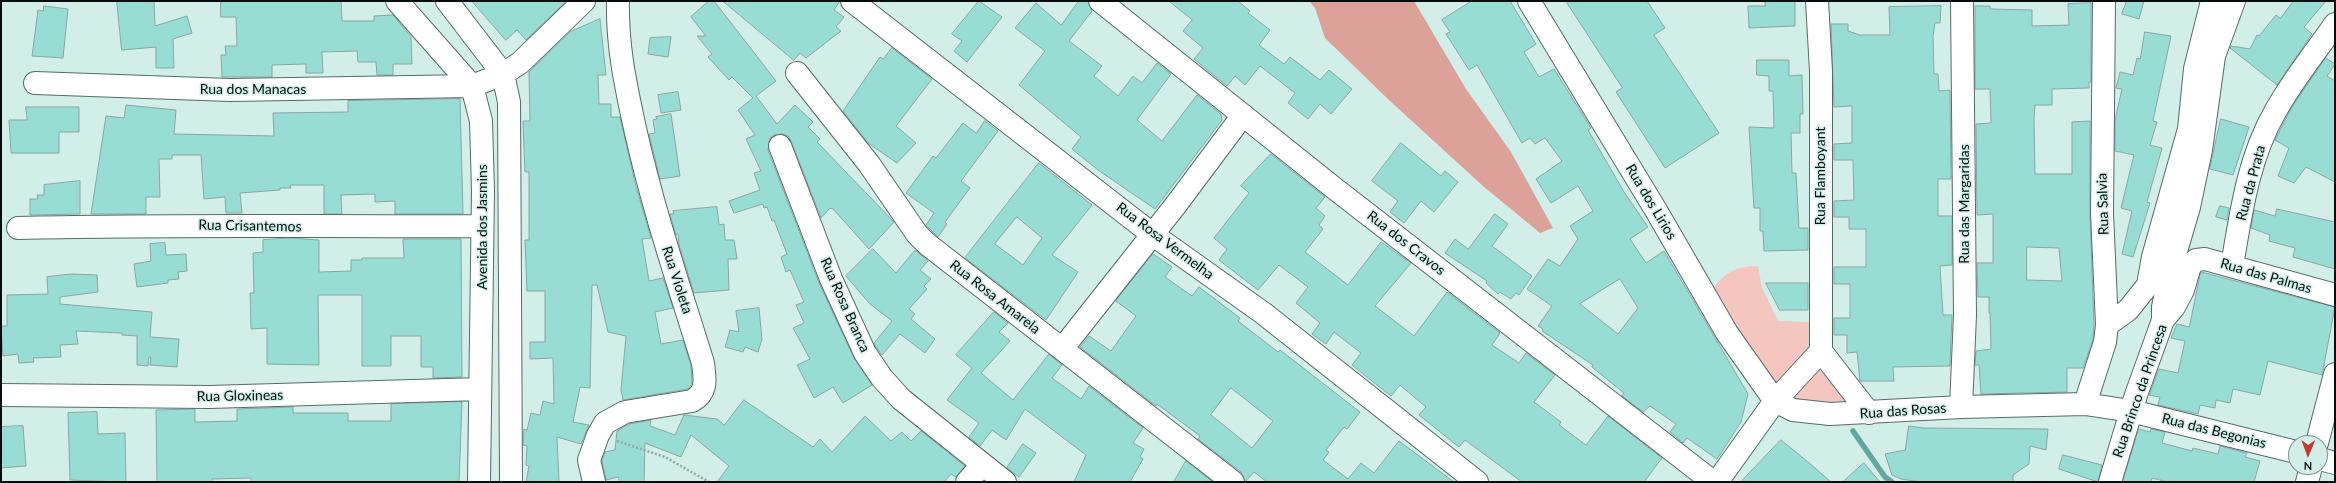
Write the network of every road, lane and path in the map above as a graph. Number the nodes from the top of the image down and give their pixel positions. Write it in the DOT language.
graph roads {
  1 [pos="397,1"];
  2 [pos="448,1"];
  3 [pos="584,1"];
  4 [pos="618,1"];
  5 [pos="852,1"];
  6 [pos="1100,1"];
  7 [pos="1529,1"];
  8 [pos="1818,1"];
  9 [pos="1962,1"];
  10 [pos="2104,1"];
  11 [pos="2212,1"];
  12 [pos="2234,1"];
  13 [pos="2335,24"];
  14 [pos="797,73"];
  15 [pos="503,74"];
  16 [pos="35,83"];
  17 [pos="472,86"];
  18 [pos="1243,115"];
  19 [pos="780,146"];
  20 [pos="482,226"];
  21 [pos="18,228"];
  22 [pos="1152,234"];
  23 [pos="2196,260"];
  24 [pos="2232,266"];
  25 [pos="2335,295"];
  26 [pos="2163,320"];
  27 [pos="2107,326"];
  28 [pos="1062,349"];
  29 [pos="1821,351"];
  30 [pos="2335,374"];
  31 [pos="480,389"];
  32 [pos="1,395"];
  33 [pos="1775,401"];
  34 [pos="2084,404"];
  35 [pos="1961,407"];
  36 [pos="2131,411"];
  37 [pos="1869,413"];
  38 [pos="598,435"];
  39 [pos="2319,435"];
  40 [pos="2288,450"];
  41 [pos="982,465"];
  42 [pos="479,482"];
  43 [pos="511,482"];
  44 [pos="594,482"];
  45 [pos="709,482"];
  46 [pos="967,482"];
  47 [pos="1004,482"];
  48 [pos="1233,482"];
  49 [pos="1477,482"];
  50 [pos="1713,482"];
  51 [pos="1717,482"];
  52 [pos="2110,482"];
  1 -- 17 [label="street, Avenida dos Jasmins"];
  2 -- 15 [label="street, Avenida dos Jasmins"];
  3 -- 15 [label="street"];
  4 -- 38 [label="street, Rua Violeta"];
  5 -- 22 [label="street, Rua Rosa Vermelha"];
  6 -- 18 [label="street, Rua dos Cravos"];
  7 -- 33 [label="street, Rua dos Lirios"];
  8 -- 29 [label="street, Rua Flamboyant"];
  9 -- 35 [label="street, Rua das Margaridas"];
  10 -- 27 [label="street, Rua Salvia"];
  11 -- 27 [label="street"];
  12 -- 26 [label="street"];
  13 -- 24 [label="street, Rua da Prata"];
  14 -- 28 [label="street, Rua Rosa Amarela"];
  15 -- 17 [label="street"];
  15 -- 43 [label="street, Avenida dos Jasmins"];
  16 -- 17 [label="street, Rua dos Manacas"];
  17 -- 20 [label="street, Avenida dos Jasmins"];
  18 -- 22 [label="street"];
  18 -- 50 [label="street, Rua dos Cravos"];
  19 -- 41 [label="street, Rua Rosa Branca"];
  20 -- 21 [label="street, Rua Crisantemos"];
  20 -- 31 [label="street, Avenida dos Jasmins"];
  22 -- 28 [label="street"];
  22 -- 49 [label="street, Rua Rosa Vermelha"];
  23 -- 24 [label="street, Rua das Palmas"];
  23 -- 26 [label="street, Rua Brinco da Princesa"];
  24 -- 25 [label="street, Rua das Palmas"];
  26 -- 36 [label="street, Rua Brinco da Princesa"];
  27 -- 34 [label="street, Rua Salvia"];
  28 -- 48 [label="street, Rua Rosa Amarela"];
  29 -- 33 [label="street"];
  29 -- 37 [label="street"];
  30 -- 39 [label="street"];
  31 -- 32 [label="street, Rua Gloxineas"];
  31 -- 42 [label="street, Avenida dos Jasmins"];
  33 -- 37 [label="street, Rua das Rosas"];
  33 -- 51 [label="street"];
  34 -- 35 [label="street, Rua das Rosas"];
  34 -- 36 [label="street, Rua das Rosas"];
  35 -- 37 [label="street, Rua das Rosas"];
  36 -- 40 [label="street, Rua das Begonias"];
  36 -- 52 [label="street, Rua Brinco da Princesa"];
  38 -- 44 [label="street, Rua Violeta"];
  38 -- 45 [label="path"];
  41 -- 46 [label="street"];
  41 -- 47 [label="street, Rua Rosa Branca"];
}
